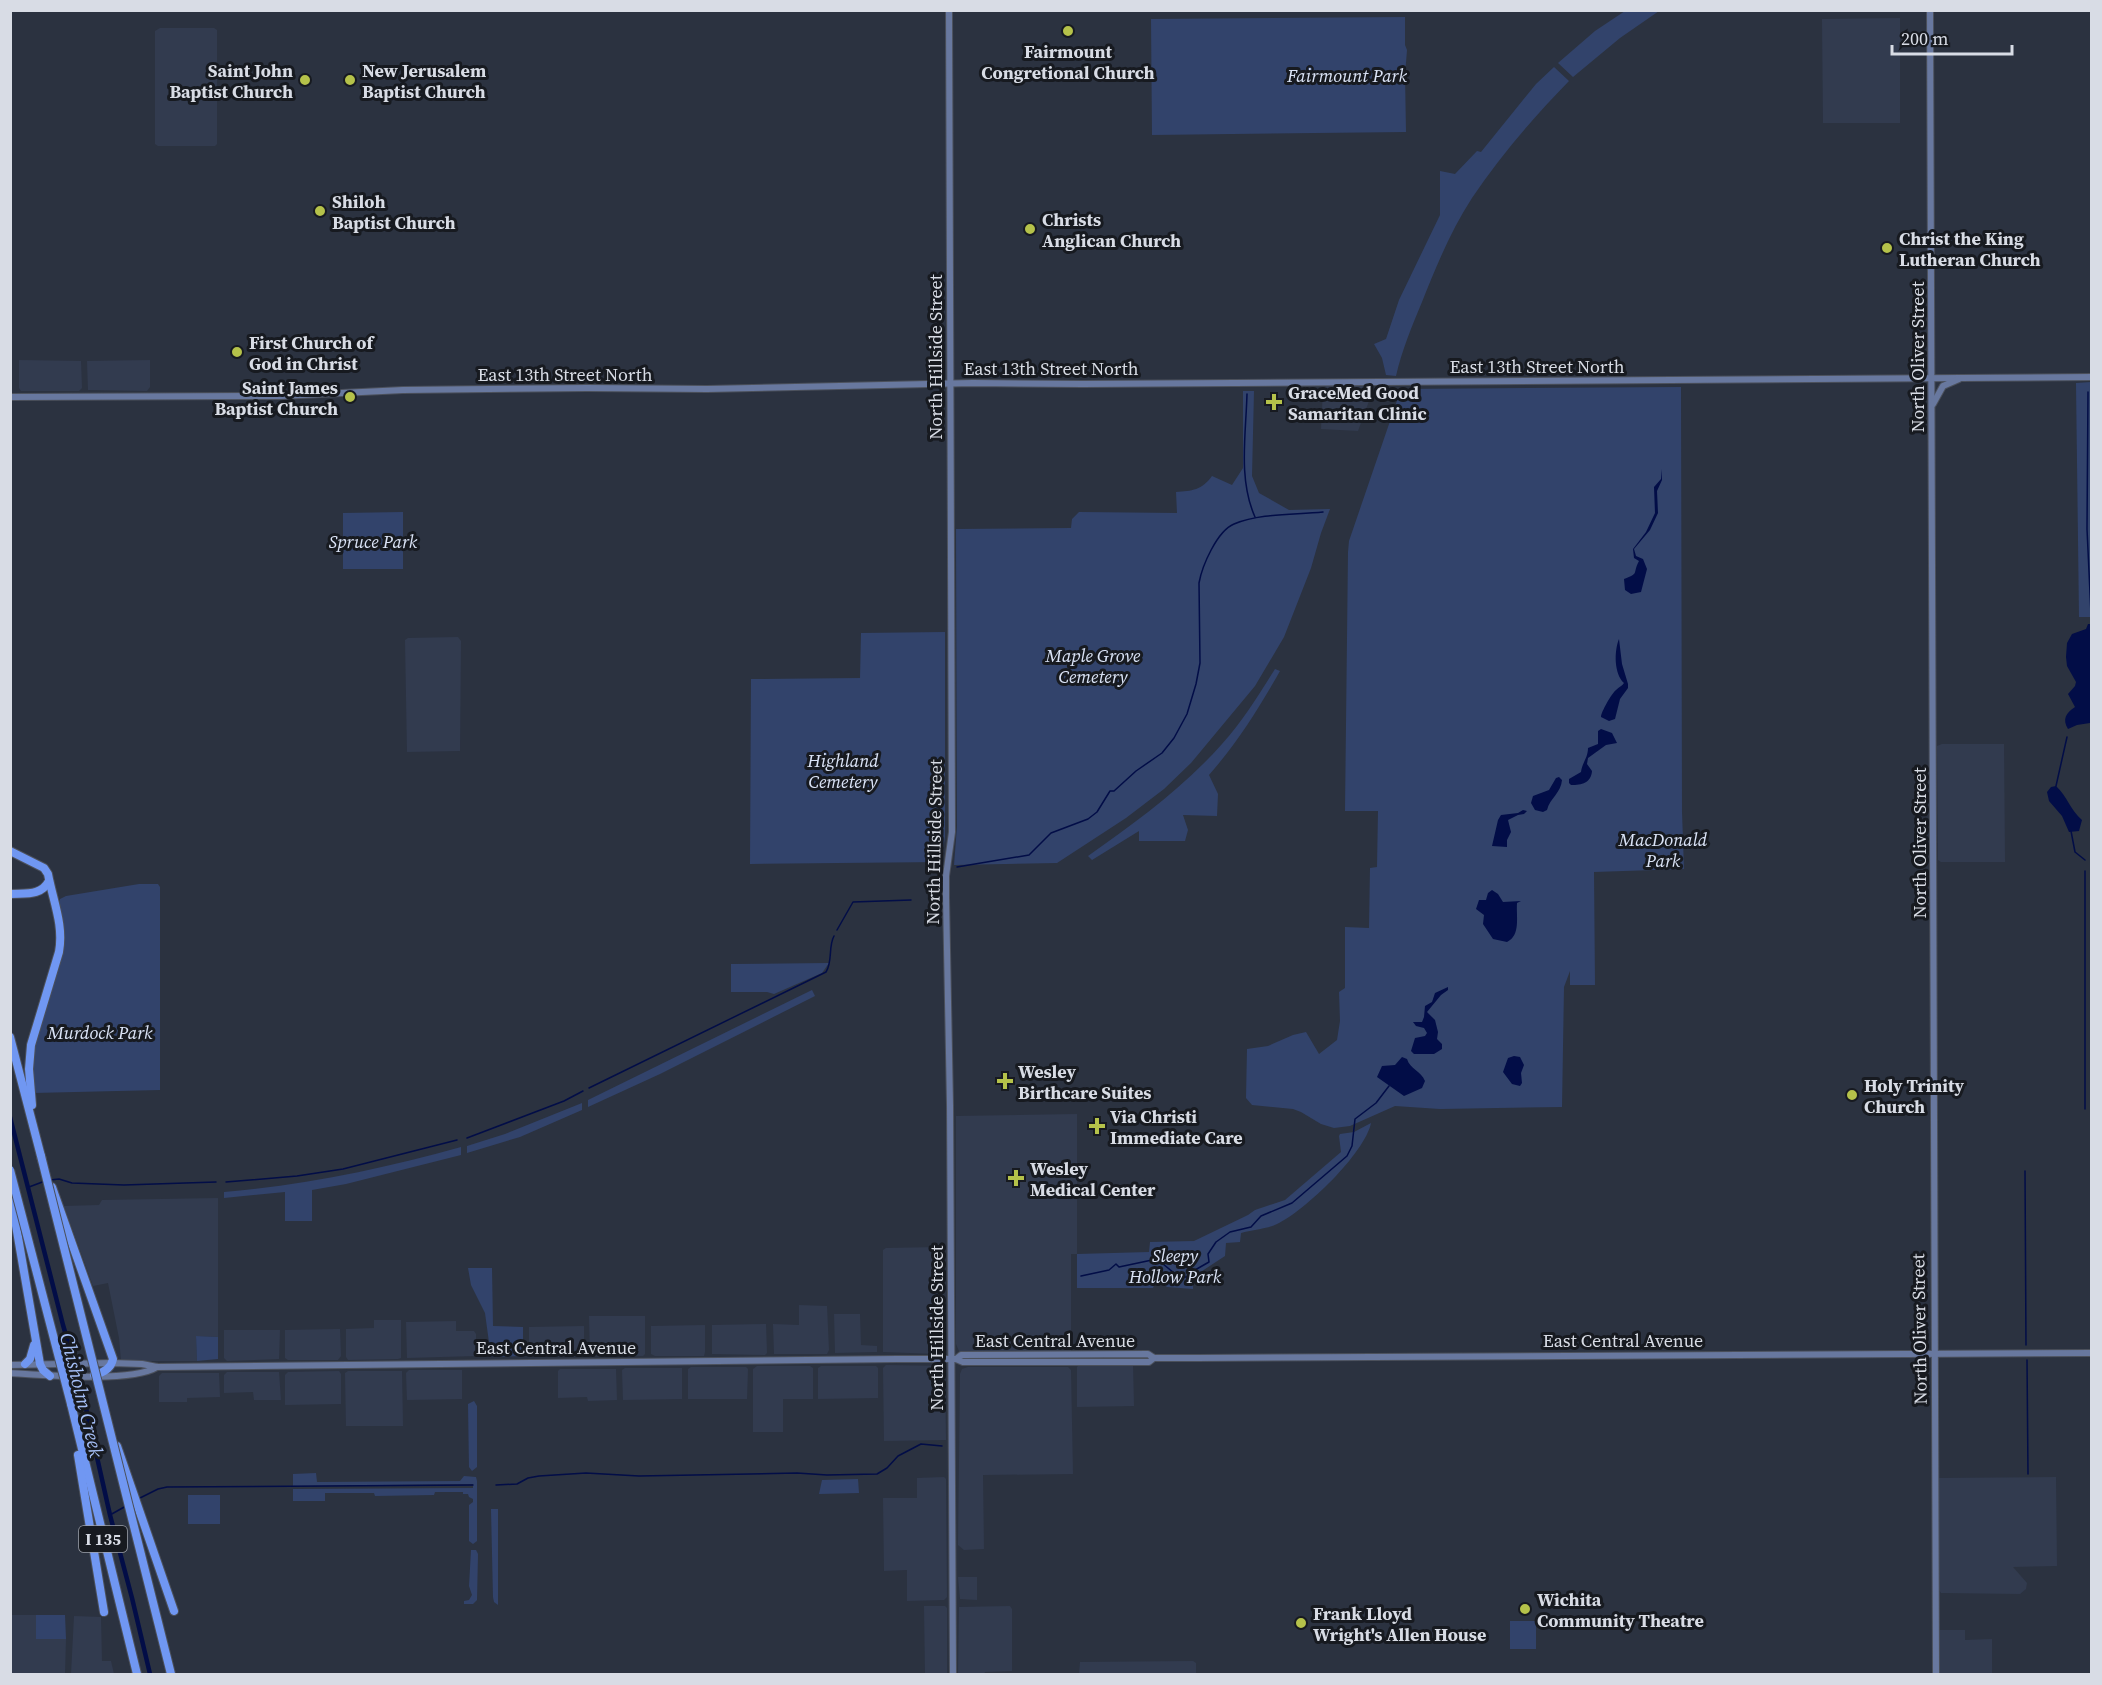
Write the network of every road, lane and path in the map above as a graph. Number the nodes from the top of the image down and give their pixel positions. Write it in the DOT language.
graph roads {
  1 [pos="949,10"];
  2 [pos="1930,10"];
  3 [pos="2091,377"];
  4 [pos="1932,378"];
  5 [pos="1964,378"];
  6 [pos="950,383"];
  7 [pos="10,396"];
  8 [pos="1932,407"];
  9 [pos="10,851"];
  10 [pos="49,881"];
  11 [pos="10,894"];
  12 [pos="10,1037"];
  13 [pos="36,1136"];
  14 [pos="41,1156"];
  15 [pos="10,1170"];
  16 [pos="10,1191"];
  17 [pos="32,1321"];
  18 [pos="1935,1353"];
  19 [pos="2091,1353"];
  20 [pos="1146,1354"];
  21 [pos="1154,1358"];
  22 [pos="953,1359"];
  23 [pos="1098,1362"];
  24 [pos="25,1364"];
  25 [pos="40,1364"];
  26 [pos="112,1364"];
  27 [pos="10,1365"];
  28 [pos="157,1367"];
  29 [pos="10,1373"];
  30 [pos="94,1375"];
  31 [pos="50,1376"];
  32 [pos="71,1404"];
  33 [pos="107,1418"];
  34 [pos="174,1611"];
  35 [pos="104,1612"];
  36 [pos="137,1674"];
  37 [pos="171,1674"];
  38 [pos="953,1674"];
  39 [pos="1936,1674"];
  1 -- 6 [label="main road, North Hillside Street"];
  2 -- 4 [label="main road, North Oliver Street"];
  3 -- 5 [label="main road, East 13th Street North"];
  4 -- 5 [label="main road, East 13th Street North"];
  4 -- 6 [label="main road, East 13th Street North"];
  4 -- 8 [label="main road, North Oliver Street"];
  5 -- 8 [label="main road"];
  6 -- 7 [label="main road, East 13th Street North"];
  6 -- 22 [label="main road, North Hillside Street"];
  8 -- 18 [label="main road, North Oliver Street"];
  9 -- 10 [label="highway"];
  10 -- 11 [label="highway"];
  10 -- 13 [label="highway"];
  12 -- 13 [label="highway, I 135"];
  13 -- 14 [label="highway, I 135"];
  14 -- 26 [label="highway, bridge"];
  14 -- 33 [label="highway, I 135, bridge"];
  15 -- 32 [label="highway, I 135, bridge"];
  16 -- 17 [label="highway"];
  17 -- 24 [label="highway"];
  17 -- 25 [label="highway"];
  18 -- 19 [label="main road, East Central Avenue"];
  18 -- 21 [label="main road, East Central Avenue"];
  18 -- 39 [label="main road, North Oliver Street"];
  20 -- 21 [label="main road, East Central Avenue"];
  20 -- 22 [label="main road, East Central Avenue"];
  20 -- 23 [label="main road"];
  21 -- 23 [label="main road, East Central Avenue"];
  22 -- 23 [label="main road, East Central Avenue"];
  22 -- 28 [label="main road, East Central Avenue"];
  22 -- 38 [label="main road, North Hillside Street"];
  24 -- 25 [label="main road, East Central Avenue"];
  24 -- 27 [label="main road, East Central Avenue"];
  25 -- 26 [label="main road, East Central Avenue"];
  25 -- 31 [label="highway"];
  26 -- 28 [label="main road, East Central Avenue"];
  26 -- 30 [label="highway"];
  28 -- 30 [label="main road, East Central Avenue"];
  29 -- 31 [label="main road, East Central Avenue"];
  30 -- 31 [label="main road, East Central Avenue"];
  32 -- 35 [label="highway"];
  32 -- 36 [label="highway, I 135"];
  33 -- 34 [label="highway, bridge"];
  33 -- 37 [label="highway, I 135, bridge"];
}
